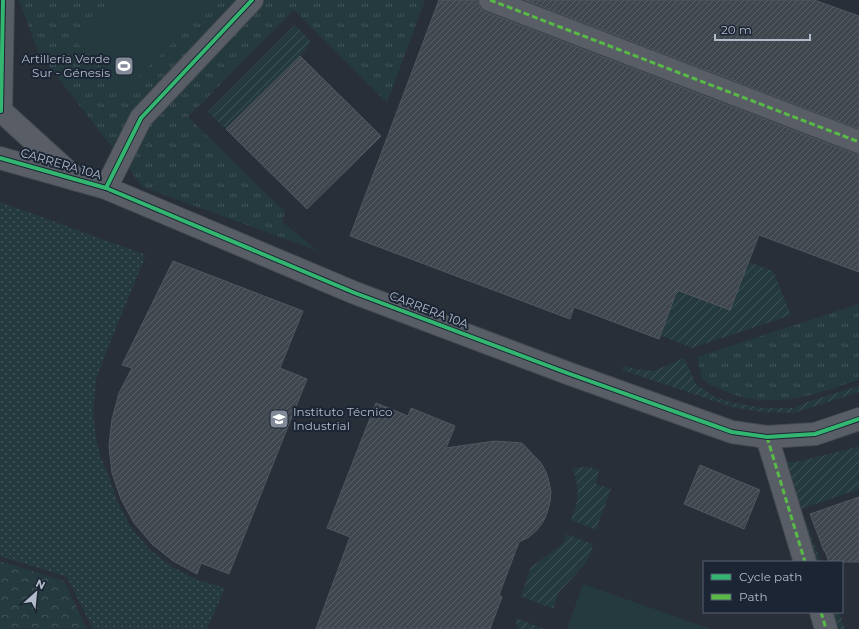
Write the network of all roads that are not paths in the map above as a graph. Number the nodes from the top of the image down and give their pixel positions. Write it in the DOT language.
graph roads {
  1 [pos="3,0"];
  2 [pos="252,0"];
  3 [pos="490,0"];
  4 [pos="0,111"];
  5 [pos="859,142"];
  6 [pos="0,158"];
  7 [pos="78,180"];
  8 [pos="106,188"];
  9 [pos="859,419"];
  10 [pos="767,437"];
  11 [pos="805,561"];
  12 [pos="820,613"];
  13 [pos="826,629"];
  1 -- 4 [label="street"];
  2 -- 8 [label="street"];
  3 -- 5 [label="street"];
  4 -- 7 [label="street"];
  6 -- 7 [label="street, CARRERA 10A"];
  7 -- 8 [label="street, CARRERA 10A"];
  8 -- 10 [label="street, CARRERA 10A"];
  9 -- 10 [label="street, CARRERA 10A"];
  10 -- 11 [label="street"];
  12 -- 13 [label="street"];
}
